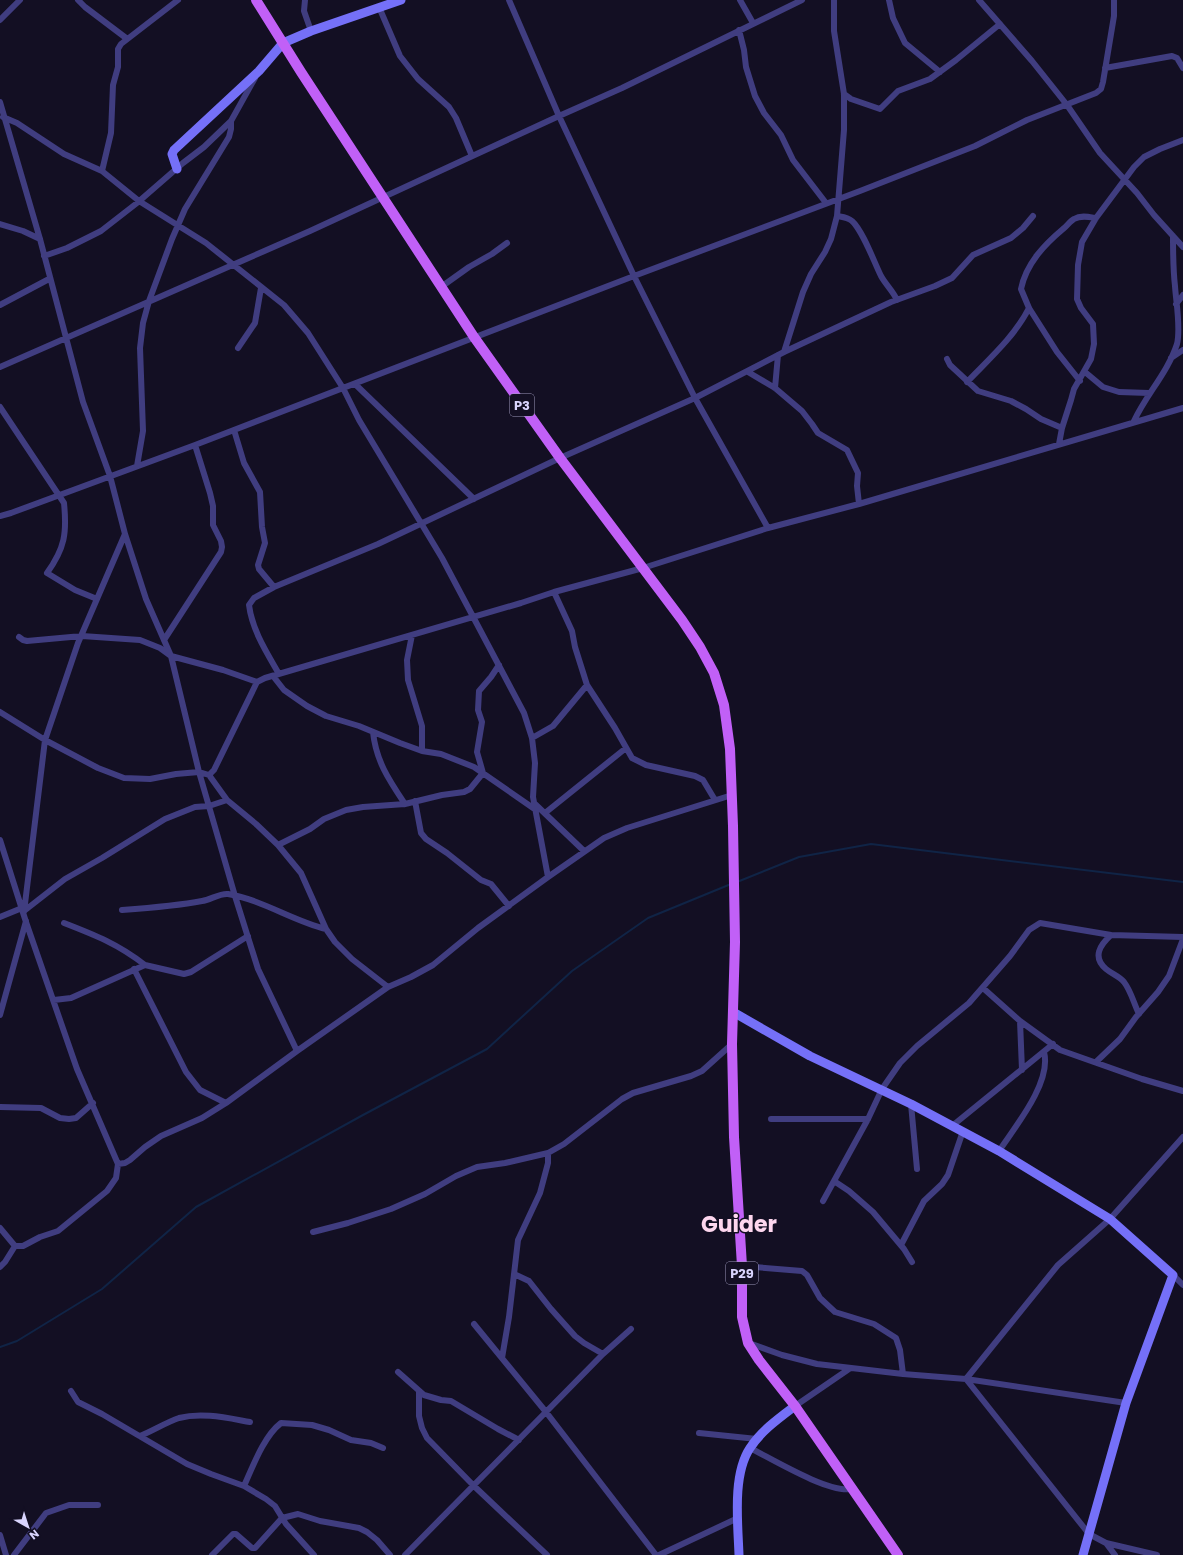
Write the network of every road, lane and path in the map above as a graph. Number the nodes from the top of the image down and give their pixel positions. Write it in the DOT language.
graph roads {
  1 [pos="20,0"];
  2 [pos="78,0"];
  3 [pos="178,0"];
  4 [pos="256,0"];
  5 [pos="305,0"];
  6 [pos="509,0"];
  7 [pos="740,0"];
  8 [pos="802,0"];
  9 [pos="834,0"];
  10 [pos="888,0"];
  11 [pos="980,0"];
  12 [pos="1114,0"];
  13 [pos="395,1"];
  14 [pos="379,7"];
  15 [pos="0,20"];
  16 [pos="753,23"];
  17 [pos="1000,24"];
  18 [pos="739,30"];
  19 [pos="311,31"];
  20 [pos="126,38"];
  21 [pos="283,43"];
  22 [pos="1105,68"];
  23 [pos="1183,68"];
  24 [pos="259,71"];
  25 [pos="940,72"];
  26 [pos="844,94"];
  27 [pos="0,102"];
  28 [pos="1067,105"];
  29 [pos="559,116"];
  30 [pos="2,117"];
  31 [pos="231,121"];
  32 [pos="1183,140"];
  33 [pos="472,156"];
  34 [pos="177,169"];
  35 [pos="102,171"];
  36 [pos="1125,180"];
  37 [pos="382,197"];
  38 [pos="838,199"];
  39 [pos="139,201"];
  40 [pos="826,203"];
  41 [pos="837,216"];
  42 [pos="1033,216"];
  43 [pos="1096,218"];
  44 [pos="0,224"];
  45 [pos="178,225"];
  46 [pos="1173,236"];
  47 [pos="40,238"];
  48 [pos="507,243"];
  49 [pos="1183,247"];
  50 [pos="44,256"];
  51 [pos="232,264"];
  52 [pos="634,276"];
  53 [pos="49,278"];
  54 [pos="441,287"];
  55 [pos="261,288"];
  56 [pos="1183,295"];
  57 [pos="897,300"];
  58 [pos="149,301"];
  59 [pos="1176,304"];
  60 [pos="0,305"];
  61 [pos="1029,308"];
  62 [pos="474,337"];
  63 [pos="66,338"];
  64 [pos="238,348"];
  65 [pos="1183,350"];
  66 [pos="784,352"];
  67 [pos="778,355"];
  68 [pos="1171,358"];
  69 [pos="947,360"];
  70 [pos="0,366"];
  71 [pos="748,372"];
  72 [pos="1085,372"];
  73 [pos="1080,381"];
  74 [pos="968,382"];
  75 [pos="355,384"];
  76 [pos="343,388"];
  77 [pos="775,388"];
  78 [pos="1149,393"];
  79 [pos="695,398"];
  80 [pos="0,406"];
  81 [pos="1183,408"];
  82 [pos="1134,421"];
  83 [pos="1062,428"];
  84 [pos="234,430"];
  85 [pos="1059,444"];
  86 [pos="195,445"];
  87 [pos="560,458"];
  88 [pos="137,466"];
  89 [pos="110,476"];
  90 [pos="59,495"];
  91 [pos="474,499"];
  92 [pos="859,504"];
  93 [pos="0,516"];
  94 [pos="422,523"];
  95 [pos="768,528"];
  96 [pos="125,534"];
  97 [pos="643,568"];
  98 [pos="274,587"];
  99 [pos="554,592"];
  100 [pos="97,599"];
  101 [pos="474,617"];
  102 [pos="412,635"];
  103 [pos="82,636"];
  104 [pos="19,637"];
  105 [pos="164,640"];
  106 [pos="171,656"];
  107 [pos="498,665"];
  108 [pos="276,675"];
  109 [pos="257,682"];
  110 [pos="588,685"];
  111 [pos="0,712"];
  112 [pos="373,732"];
  113 [pos="532,738"];
  114 [pos="45,740"];
  115 [pos="626,748"];
  116 [pos="422,751"];
  117 [pos="199,772"];
  118 [pos="483,773"];
  119 [pos="209,775"];
  120 [pos="732,795"];
  121 [pos="227,800"];
  122 [pos="715,800"];
  123 [pos="415,801"];
  124 [pos="534,803"];
  125 [pos="405,804"];
  126 [pos="209,806"];
  127 [pos="536,810"];
  128 [pos="545,812"];
  129 [pos="0,840"];
  130 [pos="278,845"];
  131 [pos="584,851"];
  132 [pos="548,877"];
  133 [pos="235,896"];
  134 [pos="509,906"];
  135 [pos="23,910"];
  136 [pos="122,910"];
  137 [pos="0,917"];
  138 [pos="26,922"];
  139 [pos="64,923"];
  140 [pos="326,930"];
  141 [pos="1111,935"];
  142 [pos="248,936"];
  143 [pos="1183,938"];
  144 [pos="735,942"];
  145 [pos="145,964"];
  146 [pos="134,969"];
  147 [pos="388,987"];
  148 [pos="983,988"];
  149 [pos="54,1000"];
  150 [pos="1,1002"];
  151 [pos="733,1012"];
  152 [pos="1139,1014"];
  153 [pos="0,1015"];
  154 [pos="1020,1021"];
  155 [pos="732,1044"];
  156 [pos="1053,1044"];
  157 [pos="297,1051"];
  158 [pos="1044,1052"];
  159 [pos="1096,1062"];
  160 [pos="1022,1070"];
  161 [pos="882,1089"];
  162 [pos="1183,1091"];
  163 [pos="93,1103"];
  164 [pos="226,1103"];
  165 [pos="911,1104"];
  166 [pos="0,1107"];
  167 [pos="771,1119"];
  168 [pos="868,1119"];
  169 [pos="952,1126"];
  170 [pos="963,1131"];
  171 [pos="1183,1137"];
  172 [pos="999,1151"];
  173 [pos="548,1153"];
  174 [pos="118,1164"];
  175 [pos="917,1169"];
  176 [pos="834,1181"];
  177 [pos="823,1201"];
  178 [pos="1110,1219"];
  179 [pos="0,1228"];
  180 [pos="313,1232"];
  181 [pos="901,1245"];
  182 [pos="15,1246"];
  183 [pos="912,1262"];
  184 [pos="742,1266"];
  185 [pos="0,1267"];
  186 [pos="514,1274"];
  187 [pos="1172,1275"];
  188 [pos="1183,1285"];
  189 [pos="474,1324"];
  190 [pos="631,1329"];
  191 [pos="748,1343"];
  192 [pos="603,1354"];
  193 [pos="502,1358"];
  194 [pos="849,1369"];
  195 [pos="398,1372"];
  196 [pos="903,1374"];
  197 [pos="966,1379"];
  198 [pos="71,1391"];
  199 [pos="419,1391"];
  200 [pos="1126,1403"];
  201 [pos="795,1406"];
  202 [pos="546,1412"];
  203 [pos="250,1422"];
  204 [pos="699,1433"];
  205 [pos="140,1436"];
  206 [pos="757,1439"];
  207 [pos="519,1440"];
  208 [pos="383,1448"];
  209 [pos="750,1448"];
  210 [pos="244,1486"];
  211 [pos="474,1486"];
  212 [pos="851,1489"];
  213 [pos="98,1505"];
  214 [pos="282,1518"];
  215 [pos="738,1518"];
  216 [pos="1089,1534"];
  217 [pos="0,1535"];
  218 [pos="1106,1543"];
  219 [pos="6,1555"];
  220 [pos="14,1555"];
  221 [pos="212,1555"];
  222 [pos="314,1555"];
  223 [pos="390,1555"];
  224 [pos="405,1555"];
  225 [pos="547,1555"];
  226 [pos="656,1555"];
  227 [pos="659,1555"];
  228 [pos="739,1555"];
  229 [pos="898,1555"];
  230 [pos="1083,1555"];
  231 [pos="1114,1555"];
  232 [pos="1157,1555"];
  1 -- 15 [label="street"];
  2 -- 20 [label="street"];
  3 -- 20 [label="street"];
  4 -- 21 [label="main road, P3"];
  5 -- 19 [label="street"];
  6 -- 29 [label="street"];
  7 -- 16 [label="street"];
  8 -- 16 [label="street"];
  9 -- 26 [label="street"];
  10 -- 25 [label="street"];
  11 -- 17 [label="street"];
  12 -- 22 [label="street"];
  13 -- 14 [label="street"];
  14 -- 19 [label="street"];
  14 -- 33 [label="street"];
  16 -- 18 [label="street"];
  17 -- 25 [label="street"];
  17 -- 28 [label="street"];
  18 -- 29 [label="street"];
  18 -- 40 [label="street"];
  19 -- 21 [label="street"];
  20 -- 35 [label="street"];
  21 -- 24 [label="street"];
  21 -- 37 [label="main road, P3"];
  22 -- 23 [label="street"];
  22 -- 28 [label="street"];
  24 -- 31 [label="street"];
  24 -- 34 [label="street"];
  25 -- 26 [label="street"];
  26 -- 38 [label="street"];
  27 -- 30 [label="street"];
  28 -- 36 [label="street"];
  28 -- 38 [label="street"];
  29 -- 33 [label="street"];
  29 -- 52 [label="street"];
  30 -- 35 [label="street"];
  30 -- 47 [label="street"];
  31 -- 34 [label="street"];
  31 -- 45 [label="street"];
  32 -- 36 [label="street"];
  33 -- 37 [label="street"];
  34 -- 39 [label="street"];
  35 -- 39 [label="street"];
  36 -- 43 [label="street"];
  36 -- 46 [label="street"];
  37 -- 51 [label="street"];
  37 -- 54 [label="main road, P3"];
  38 -- 40 [label="street"];
  38 -- 41 [label="street"];
  39 -- 45 [label="street"];
  39 -- 50 [label="street"];
  40 -- 52 [label="street"];
  41 -- 57 [label="street"];
  41 -- 66 [label="street"];
  42 -- 57 [label="street"];
  43 -- 61 [label="street"];
  43 -- 72 [label="street"];
  44 -- 47 [label="street"];
  45 -- 51 [label="street"];
  45 -- 58 [label="street"];
  46 -- 49 [label="street"];
  46 -- 59 [label="street"];
  47 -- 50 [label="street"];
  48 -- 54 [label="street"];
  50 -- 53 [label="street"];
  51 -- 55 [label="street"];
  51 -- 58 [label="street"];
  52 -- 62 [label="street"];
  52 -- 79 [label="street"];
  53 -- 60 [label="street"];
  53 -- 63 [label="street"];
  54 -- 62 [label="main road, P3"];
  55 -- 64 [label="street"];
  55 -- 76 [label="street"];
  56 -- 59 [label="street"];
  57 -- 66 [label="street"];
  58 -- 63 [label="street"];
  58 -- 88 [label="street"];
  59 -- 68 [label="street"];
  61 -- 73 [label="street"];
  61 -- 74 [label="street"];
  62 -- 75 [label="street"];
  62 -- 87 [label="main road, P3"];
  63 -- 70 [label="street"];
  63 -- 89 [label="street"];
  65 -- 68 [label="street"];
  66 -- 67 [label="street"];
  67 -- 71 [label="street"];
  67 -- 77 [label="street"];
  68 -- 78 [label="street"];
  69 -- 74 [label="street"];
  71 -- 77 [label="street"];
  71 -- 79 [label="street"];
  72 -- 73 [label="street"];
  72 -- 78 [label="street"];
  73 -- 83 [label="street"];
  74 -- 83 [label="street"];
  75 -- 76 [label="street"];
  75 -- 91 [label="street"];
  76 -- 84 [label="street"];
  76 -- 94 [label="street"];
  77 -- 92 [label="street"];
  78 -- 82 [label="street"];
  79 -- 87 [label="street"];
  79 -- 95 [label="street"];
  80 -- 90 [label="street"];
  81 -- 82 [label="street"];
  82 -- 85 [label="street"];
  83 -- 85 [label="street"];
  84 -- 86 [label="street"];
  84 -- 98 [label="street"];
  85 -- 92 [label="street"];
  86 -- 88 [label="street"];
  86 -- 105 [label="street"];
  87 -- 91 [label="street"];
  87 -- 97 [label="main road, P3"];
  88 -- 89 [label="street"];
  89 -- 90 [label="street"];
  89 -- 96 [label="street"];
  90 -- 93 [label="street"];
  90 -- 100 [label="street"];
  91 -- 94 [label="street"];
  92 -- 95 [label="street"];
  94 -- 98 [label="street"];
  94 -- 101 [label="street"];
  95 -- 97 [label="street"];
  96 -- 100 [label="street"];
  96 -- 105 [label="street"];
  97 -- 99 [label="street"];
  97 -- 120 [label="main road, P3"];
  98 -- 108 [label="street"];
  99 -- 101 [label="street"];
  99 -- 110 [label="street"];
  100 -- 103 [label="street"];
  101 -- 102 [label="street"];
  101 -- 107 [label="street"];
  102 -- 108 [label="street"];
  102 -- 116 [label="street"];
  103 -- 104 [label="street"];
  103 -- 106 [label="street"];
  103 -- 114 [label="street"];
  105 -- 106 [label="street"];
  106 -- 109 [label="street"];
  106 -- 117 [label="street"];
  107 -- 113 [label="street"];
  107 -- 118 [label="street"];
  108 -- 109 [label="street"];
  108 -- 112 [label="street"];
  109 -- 119 [label="street"];
  110 -- 113 [label="street"];
  110 -- 115 [label="street"];
  111 -- 114 [label="street"];
  112 -- 116 [label="street"];
  112 -- 125 [label="street"];
  113 -- 124 [label="street"];
  114 -- 117 [label="street"];
  114 -- 135 [label="street"];
  115 -- 122 [label="street"];
  115 -- 128 [label="street"];
  116 -- 118 [label="street"];
  117 -- 119 [label="street"];
  117 -- 126 [label="street"];
  118 -- 123 [label="street"];
  118 -- 127 [label="street"];
  119 -- 121 [label="street"];
  120 -- 122 [label="street"];
  120 -- 144 [label="main road, P3"];
  121 -- 126 [label="street"];
  121 -- 130 [label="street"];
  122 -- 131 [label="street"];
  123 -- 125 [label="street"];
  123 -- 134 [label="street"];
  124 -- 127 [label="street"];
  124 -- 128 [label="street"];
  125 -- 130 [label="street"];
  126 -- 133 [label="street"];
  126 -- 135 [label="street"];
  127 -- 132 [label="street"];
  128 -- 131 [label="street"];
  129 -- 135 [label="street"];
  130 -- 140 [label="street"];
  131 -- 132 [label="street"];
  132 -- 134 [label="street"];
  133 -- 136 [label="street"];
  133 -- 140 [label="street"];
  133 -- 142 [label="street"];
  134 -- 147 [label="street"];
  135 -- 137 [label="street"];
  135 -- 138 [label="street"];
  138 -- 149 [label="street"];
  138 -- 150 [label="street"];
  139 -- 145 [label="street"];
  140 -- 147 [label="street"];
  141 -- 143 [label="street"];
  141 -- 148 [label="street"];
  141 -- 152 [label="street"];
  142 -- 145 [label="street"];
  142 -- 157 [label="street"];
  143 -- 152 [label="street"];
  144 -- 151 [label="main road, P29"];
  145 -- 146 [label="street"];
  146 -- 149 [label="street"];
  146 -- 164 [label="street"];
  147 -- 157 [label="street"];
  148 -- 154 [label="street"];
  148 -- 161 [label="street"];
  149 -- 163 [label="street"];
  150 -- 153 [label="street"];
  151 -- 155 [label="main road, P29"];
  151 -- 161 [label="street"];
  152 -- 159 [label="street"];
  154 -- 156 [label="street"];
  154 -- 160 [label="street"];
  155 -- 173 [label="street"];
  155 -- 184 [label="main road, P29"];
  156 -- 158 [label="street"];
  156 -- 159 [label="street"];
  157 -- 164 [label="street"];
  158 -- 160 [label="street"];
  158 -- 172 [label="street"];
  159 -- 162 [label="street"];
  160 -- 169 [label="street"];
  161 -- 165 [label="street"];
  161 -- 168 [label="street"];
  163 -- 166 [label="street"];
  163 -- 174 [label="street"];
  164 -- 174 [label="street"];
  165 -- 169 [label="street"];
  165 -- 175 [label="street"];
  167 -- 168 [label="street"];
  168 -- 176 [label="street"];
  169 -- 170 [label="street"];
  170 -- 172 [label="street"];
  170 -- 181 [label="street"];
  171 -- 178 [label="street"];
  172 -- 178 [label="street"];
  173 -- 180 [label="street"];
  173 -- 186 [label="street"];
  174 -- 182 [label="street"];
  176 -- 177 [label="street"];
  176 -- 181 [label="street"];
  178 -- 187 [label="street"];
  178 -- 197 [label="street"];
  179 -- 182 [label="street"];
  181 -- 183 [label="street"];
  182 -- 185 [label="street"];
  184 -- 191 [label="main road, P29"];
  184 -- 196 [label="street"];
  186 -- 192 [label="street"];
  186 -- 193 [label="street"];
  187 -- 188 [label="street"];
  187 -- 200 [label="street"];
  189 -- 193 [label="street"];
  190 -- 192 [label="street"];
  191 -- 194 [label="street"];
  191 -- 201 [label="main road, P29"];
  192 -- 202 [label="street"];
  193 -- 202 [label="street"];
  194 -- 196 [label="street"];
  194 -- 201 [label="street"];
  195 -- 199 [label="street"];
  196 -- 197 [label="street"];
  197 -- 200 [label="street"];
  197 -- 216 [label="street"];
  198 -- 205 [label="street"];
  199 -- 207 [label="street"];
  199 -- 211 [label="street"];
  200 -- 216 [label="street"];
  201 -- 206 [label="street"];
  201 -- 212 [label="main road, P29"];
  202 -- 207 [label="street"];
  202 -- 226 [label="street"];
  203 -- 205 [label="street"];
  204 -- 206 [label="street"];
  205 -- 210 [label="street"];
  206 -- 209 [label="street"];
  207 -- 211 [label="street"];
  208 -- 210 [label="street"];
  209 -- 212 [label="street"];
  209 -- 215 [label="street"];
  210 -- 214 [label="street"];
  211 -- 224 [label="street"];
  211 -- 225 [label="street"];
  212 -- 229 [label="main road, P29"];
  213 -- 220 [label="street"];
  214 -- 221 [label="street"];
  214 -- 222 [label="street"];
  214 -- 223 [label="street"];
  215 -- 227 [label="street"];
  215 -- 228 [label="street"];
  216 -- 218 [label="street"];
  216 -- 230 [label="street"];
  217 -- 219 [label="street"];
  218 -- 231 [label="street"];
  218 -- 232 [label="street"];
}
